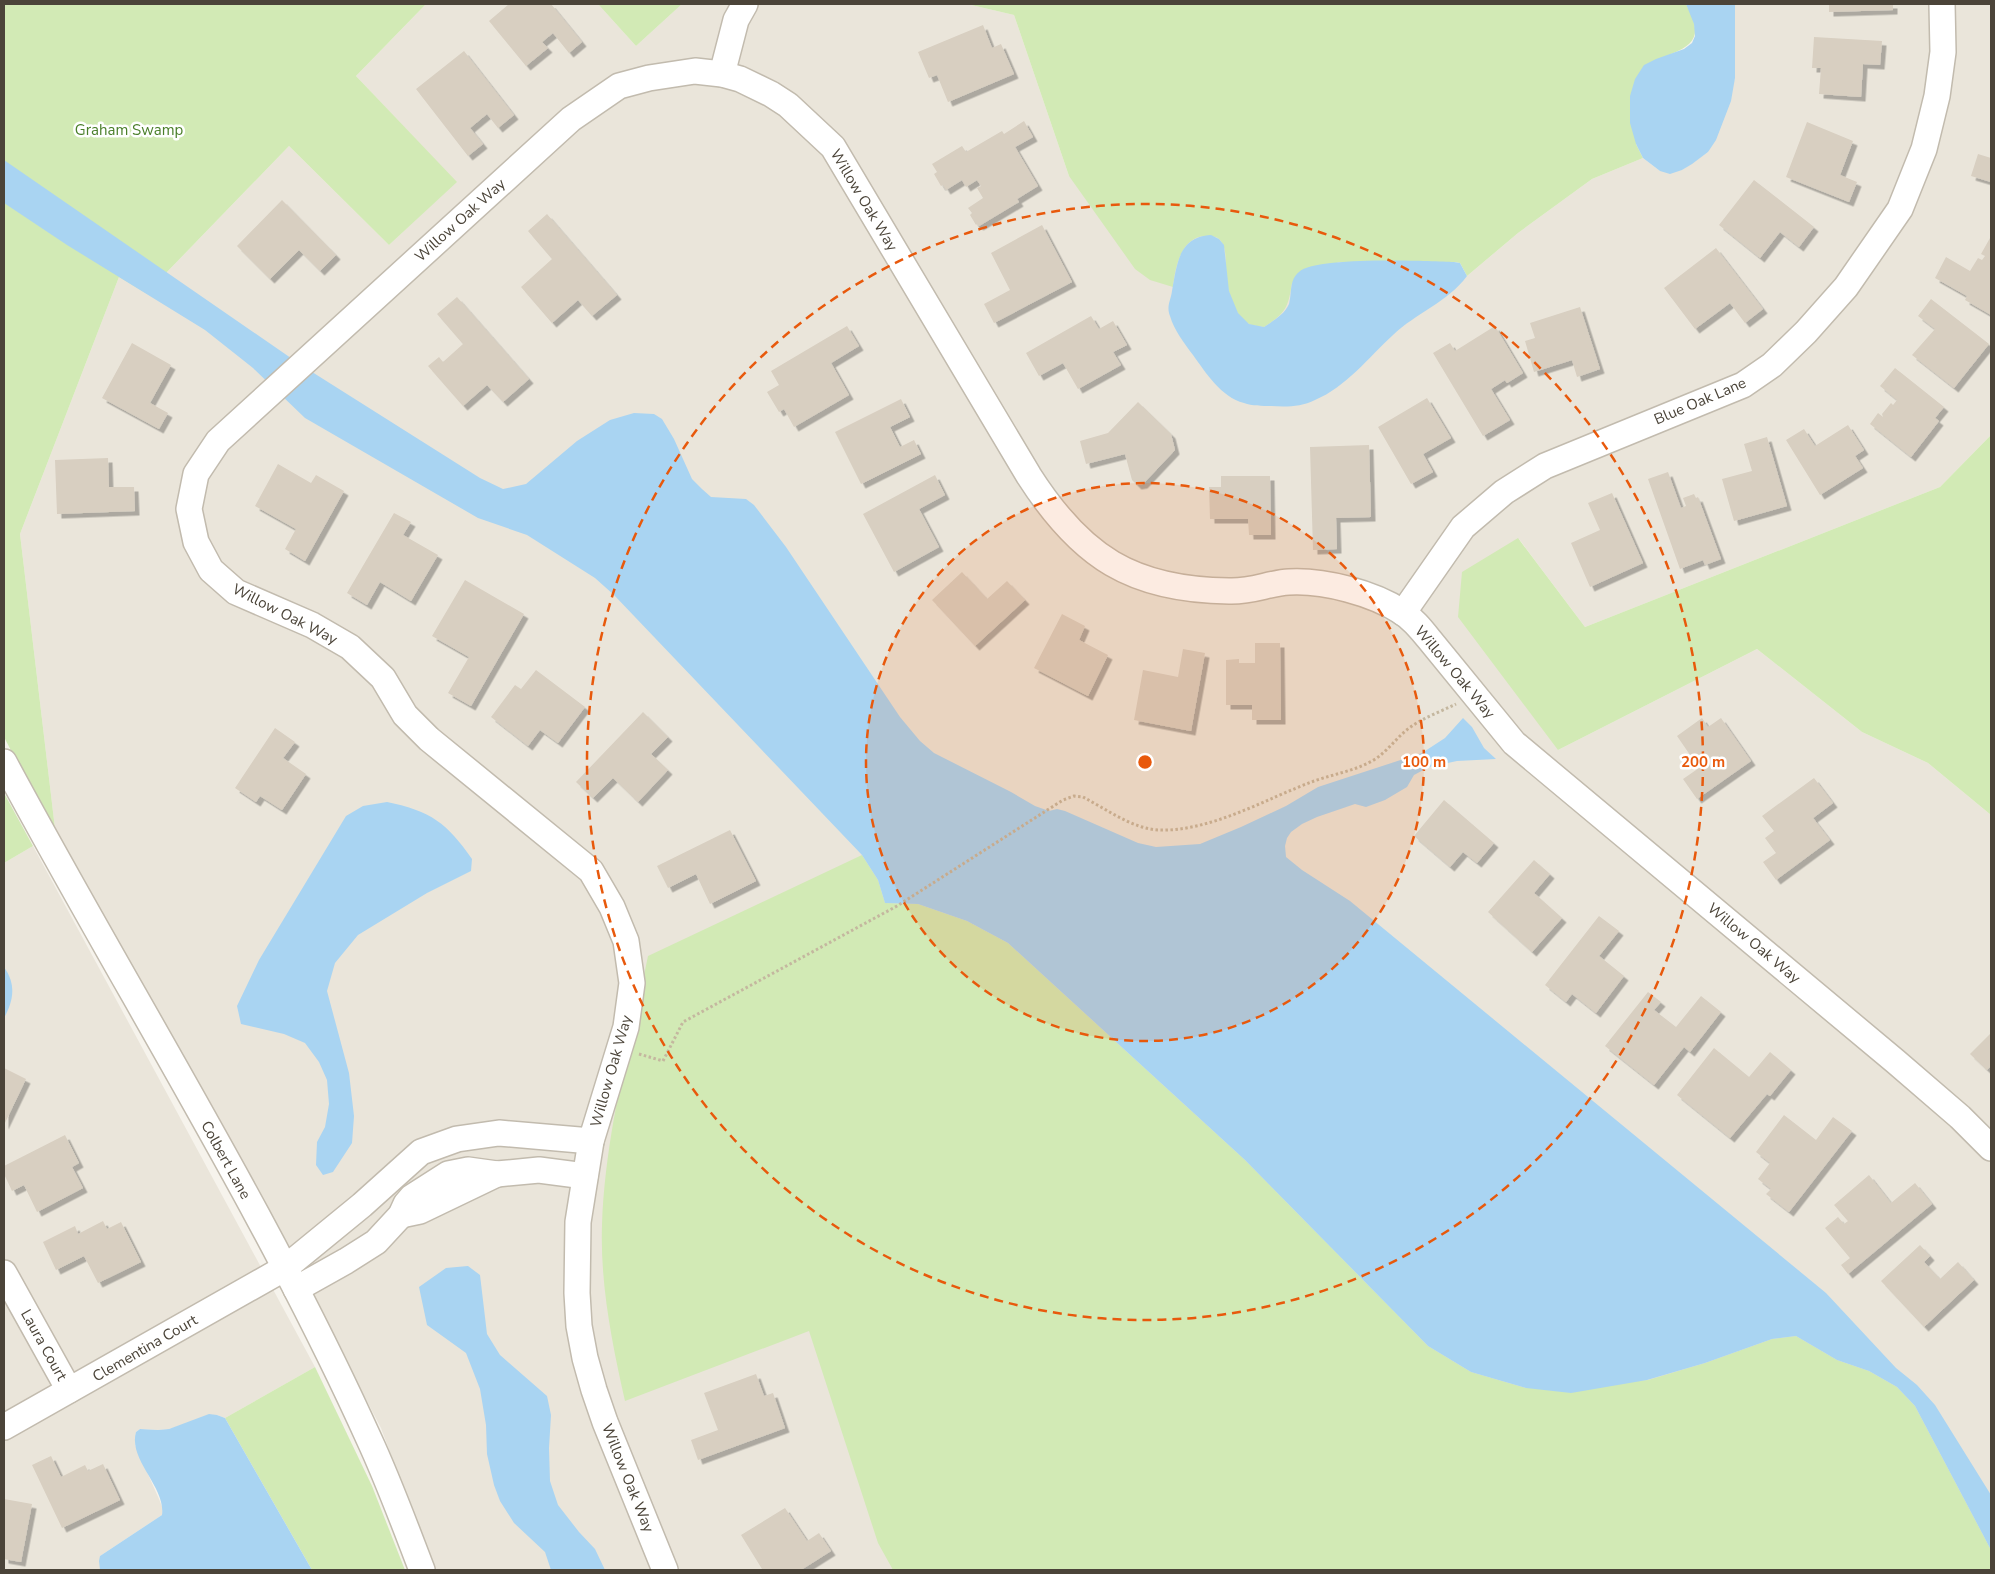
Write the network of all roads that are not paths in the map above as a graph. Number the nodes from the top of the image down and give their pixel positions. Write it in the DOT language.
graph roads {
  1 [pos="745,4"];
  2 [pos="1942,4"];
  3 [pos="722,74"];
  4 [pos="1403,613"];
  5 [pos="4,762"];
  6 [pos="591,1141"];
  7 [pos="1991,1148"];
  8 [pos="585,1176"];
  9 [pos="4,1273"];
  10 [pos="291,1278"];
  11 [pos="69,1390"];
  12 [pos="4,1427"];
  13 [pos="422,1570"];
  14 [pos="665,1570"];
  1 -- 3 [label="street"];
  2 -- 4 [label="street, Blue Oak Lane"];
  3 -- 4 [label="street, Willow Oak Way"];
  3 -- 6 [label="street, Willow Oak Way"];
  4 -- 7 [label="street, Willow Oak Way"];
  5 -- 10 [label="street, Colbert Lane"];
  6 -- 8 [label="street, Willow Oak Way"];
  6 -- 10 [label="street, Willow Oak Way"];
  8 -- 10 [label="street"];
  8 -- 14 [label="street, Willow Oak Way"];
  9 -- 11 [label="street, Laura Court"];
  10 -- 11 [label="street, Clementina Court"];
  10 -- 13 [label="street, Colbert Lane"];
  11 -- 12 [label="street, Clementina Court"];
}
